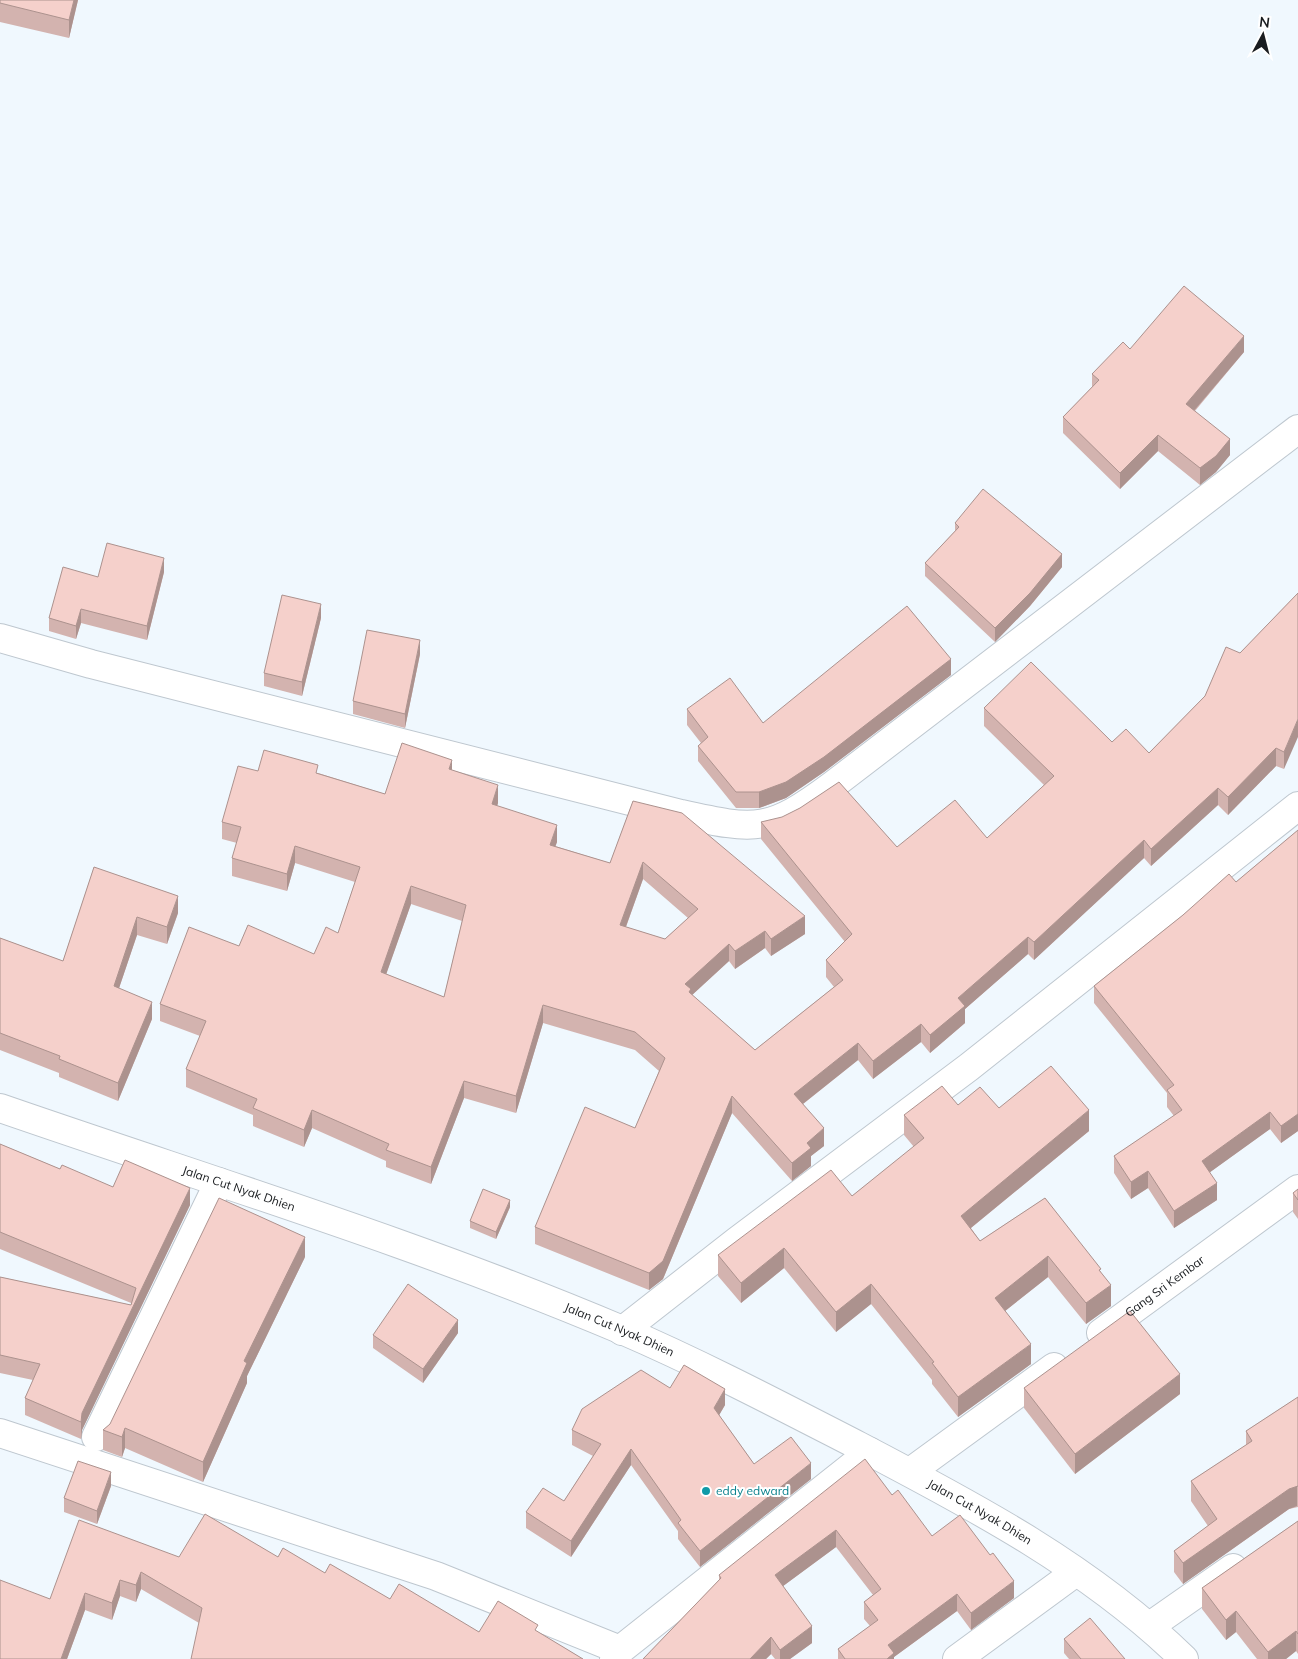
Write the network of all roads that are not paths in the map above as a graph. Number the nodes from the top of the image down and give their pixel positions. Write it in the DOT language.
graph roads {
  1 [pos="1298,429"];
  2 [pos="0,638"];
  3 [pos="1298,806"];
  4 [pos="0,1108"];
  5 [pos="220,1182"];
  6 [pos="1298,1189"];
  7 [pos="622,1331"];
  8 [pos="0,1433"];
  9 [pos="96,1437"];
  10 [pos="870,1452"];
  11 [pos="910,1472"];
  12 [pos="1251,1555"];
  13 [pos="1076,1572"];
  14 [pos="1150,1626"];
  15 [pos="617,1654"];
  16 [pos="957,1659"];
  17 [pos="1184,1659"];
  1 -- 2 [label="street"];
  3 -- 7 [label="street"];
  4 -- 5 [label="street, Jalan Cut Nyak Dhien"];
  5 -- 7 [label="street, Jalan Cut Nyak Dhien"];
  5 -- 9 [label="street"];
  6 -- 11 [label="street, Gang Sri Kembar"];
  7 -- 10 [label="street, Jalan Cut Nyak Dhien"];
  8 -- 15 [label="street"];
  10 -- 11 [label="street, Jalan Cut Nyak Dhien"];
  10 -- 15 [label="street"];
  11 -- 13 [label="street, Jalan Cut Nyak Dhien"];
  12 -- 14 [label="street"];
  13 -- 14 [label="street, Jalan Cut Nyak Dhien"];
  13 -- 16 [label="street"];
  14 -- 17 [label="street, Jalan Cut Nyak Dhien"];
}
